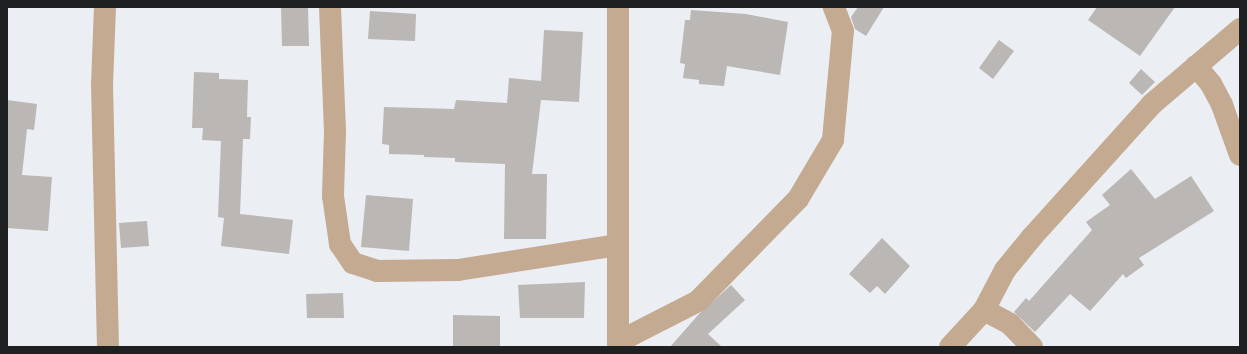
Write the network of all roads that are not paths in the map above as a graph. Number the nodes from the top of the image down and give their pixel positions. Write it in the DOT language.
graph roads {
  1 [pos="105,7"];
  2 [pos="330,7"];
  3 [pos="618,7"];
  4 [pos="834,7"];
  5 [pos="1240,29"];
  6 [pos="1196,66"];
  7 [pos="1240,155"];
  8 [pos="617,245"];
  9 [pos="984,310"];
  10 [pos="618,345"];
  11 [pos="108,347"];
  12 [pos="950,347"];
  13 [pos="1032,347"];
  1 -- 11 [label="street"];
  2 -- 8 [label="street"];
  3 -- 8 [label="street"];
  4 -- 10 [label="street"];
  5 -- 6 [label="street"];
  6 -- 7 [label="street"];
  6 -- 9 [label="street"];
  8 -- 10 [label="street"];
  9 -- 12 [label="street"];
  9 -- 13 [label="street"];
}
